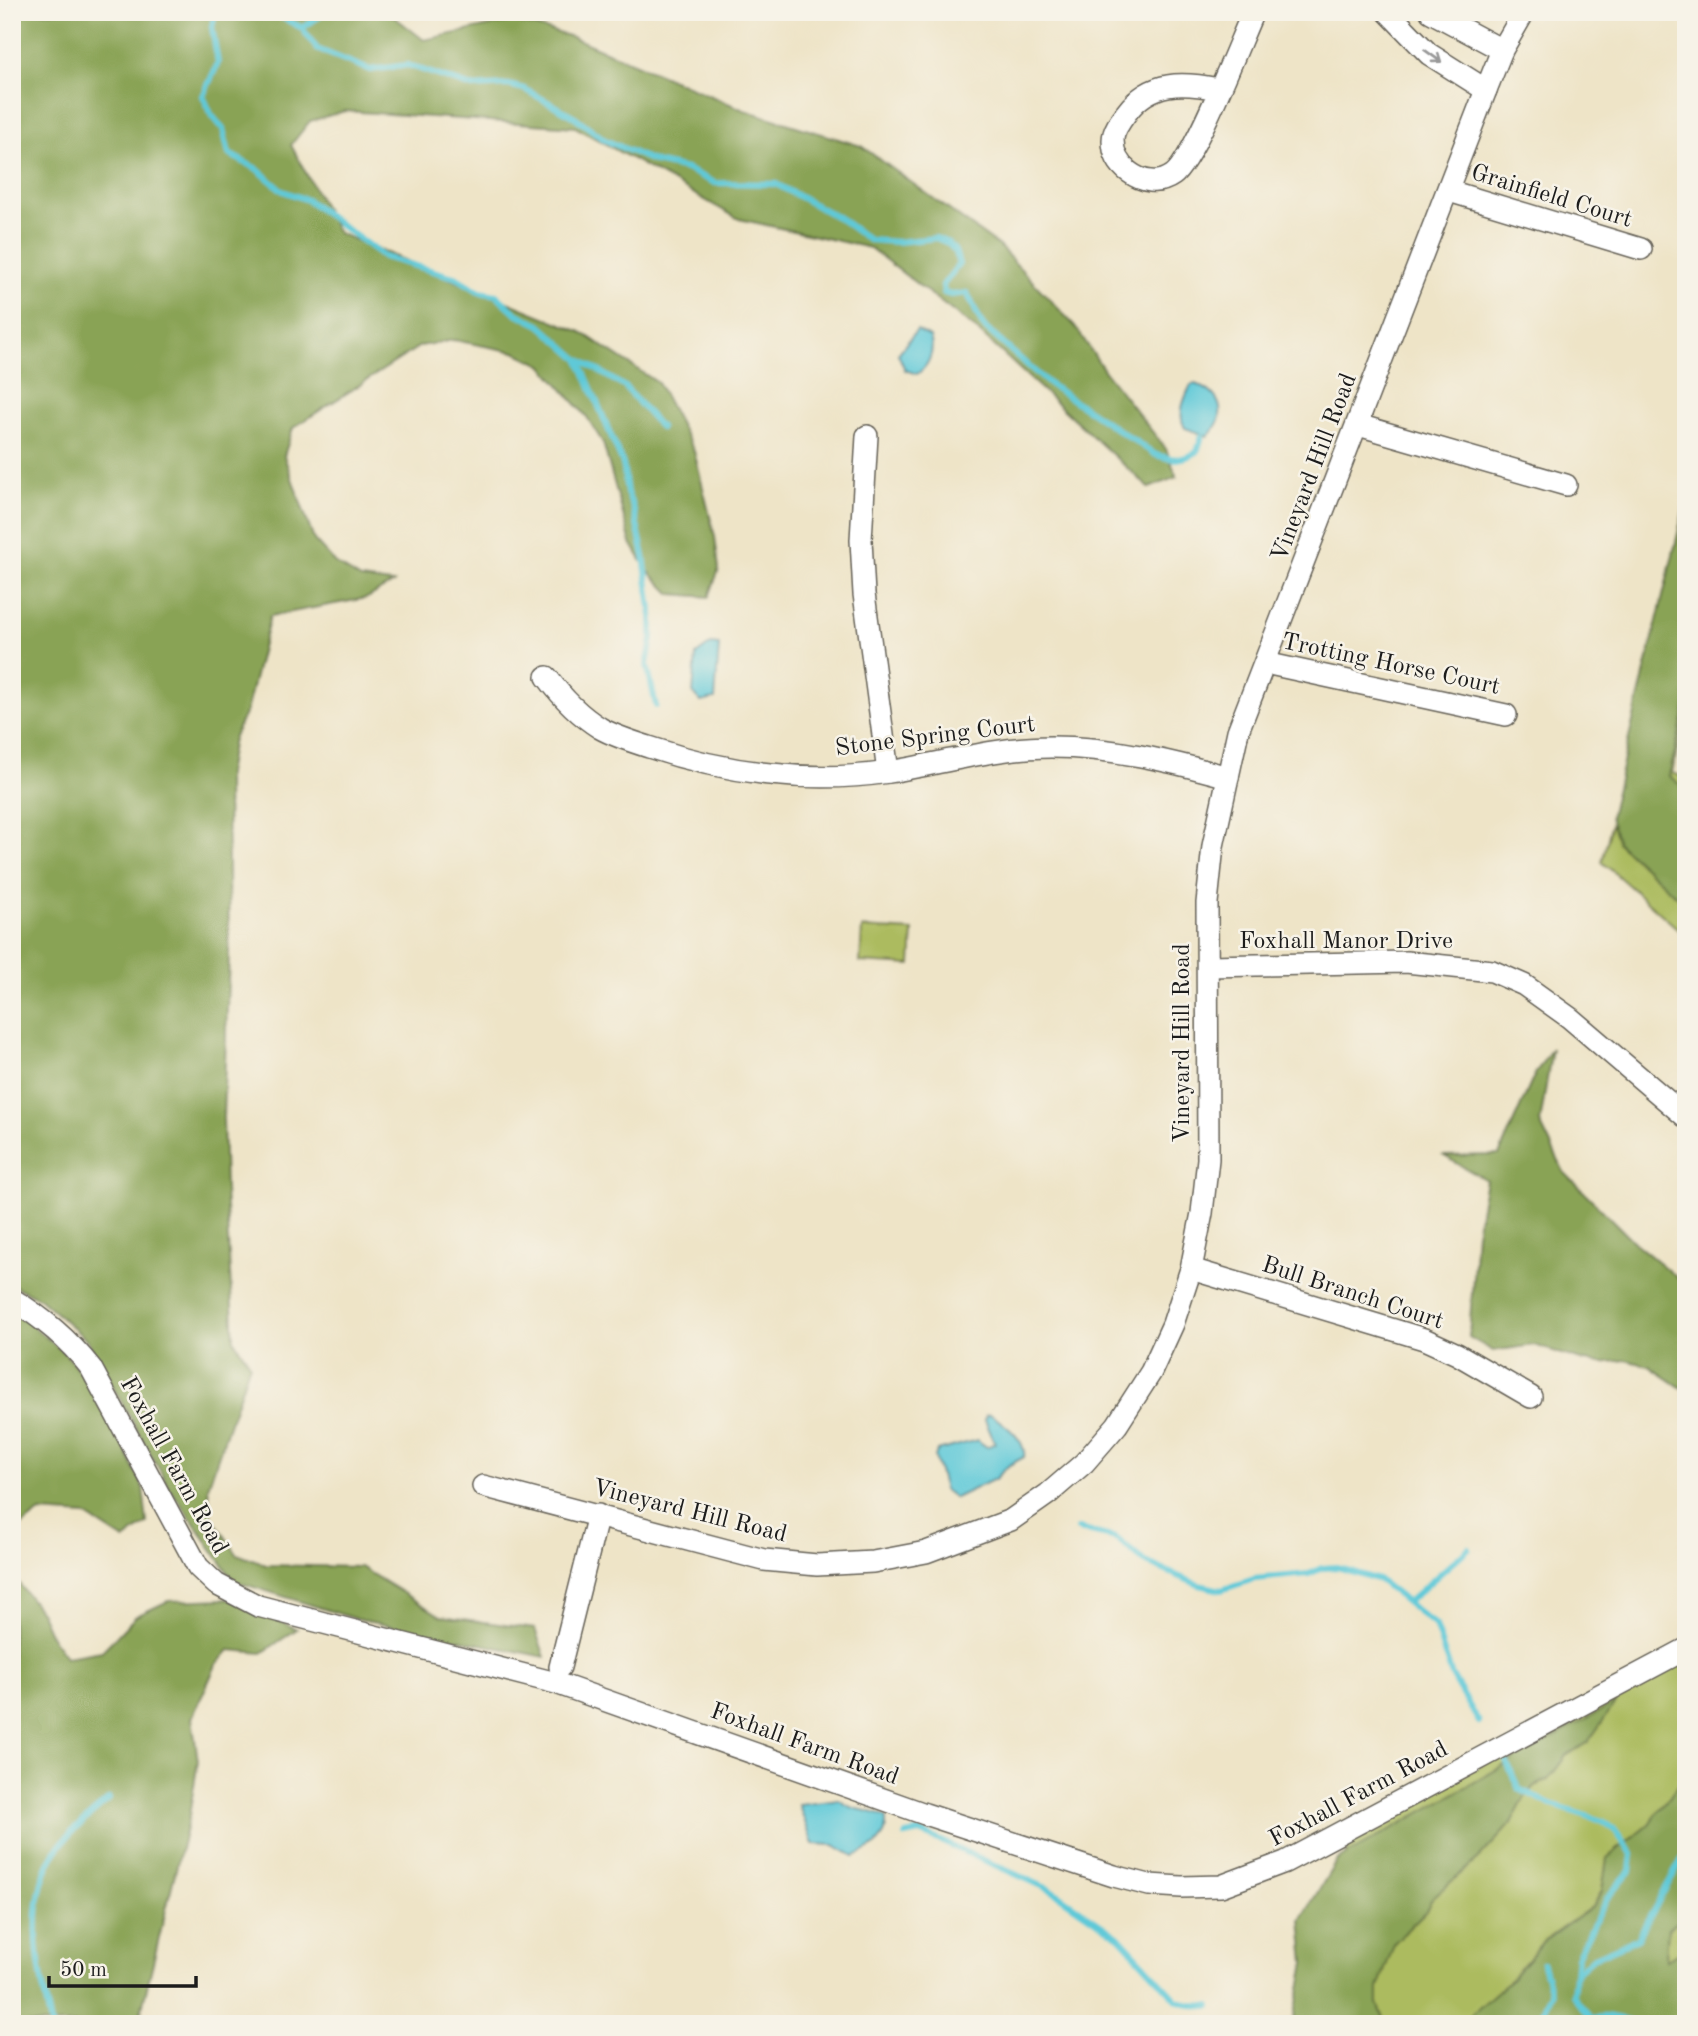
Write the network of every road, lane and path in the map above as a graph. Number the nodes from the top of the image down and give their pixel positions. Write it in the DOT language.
graph roads {
  1 [pos="1253,12"];
  2 [pos="1388,12"];
  3 [pos="1432,12"];
  4 [pos="1524,12"];
  5 [pos="1502,50"];
  6 [pos="1218,89"];
  7 [pos="1486,90"];
  8 [pos="1449,191"];
  9 [pos="1641,249"];
  10 [pos="1358,425"];
  11 [pos="867,436"];
  12 [pos="1566,485"];
  13 [pos="1265,663"];
  14 [pos="547,677"];
  15 [pos="1506,715"];
  16 [pos="888,772"];
  17 [pos="1228,777"];
  18 [pos="1209,966"];
  19 [pos="1686,1117"];
  20 [pos="1191,1269"];
  21 [pos="12,1299"];
  22 [pos="1531,1397"];
  23 [pos="483,1486"];
  24 [pos="598,1515"];
  25 [pos="1686,1649"];
  26 [pos="560,1667"];
  1 -- 6 [label="street"];
  2 -- 7 [label="street, one-way"];
  3 -- 5 [label="street"];
  4 -- 5 [label="street, Vineyard Hill Road"];
  5 -- 7 [label="street, Vineyard Hill Road"];
  6 -- 6 [label="street"];
  7 -- 8 [label="street, Vineyard Hill Road"];
  8 -- 9 [label="street, Grainfield Court"];
  8 -- 10 [label="street, Vineyard Hill Road"];
  10 -- 12 [label="street"];
  10 -- 13 [label="street, Vineyard Hill Road"];
  11 -- 16 [label="street"];
  13 -- 15 [label="street, Trotting Horse Court"];
  13 -- 17 [label="street, Vineyard Hill Road"];
  14 -- 16 [label="street, Stone Spring Court"];
  16 -- 17 [label="street, Stone Spring Court"];
  17 -- 18 [label="street, Vineyard Hill Road"];
  18 -- 19 [label="street, Foxhall Manor Drive"];
  18 -- 20 [label="street, Vineyard Hill Road"];
  20 -- 22 [label="street, Bull Branch Court"];
  20 -- 24 [label="street, Vineyard Hill Road"];
  21 -- 25 [label="street, Foxhall Farm Road"];
  23 -- 24 [label="street, Vineyard Hill Road"];
  24 -- 26 [label="street"];
}
